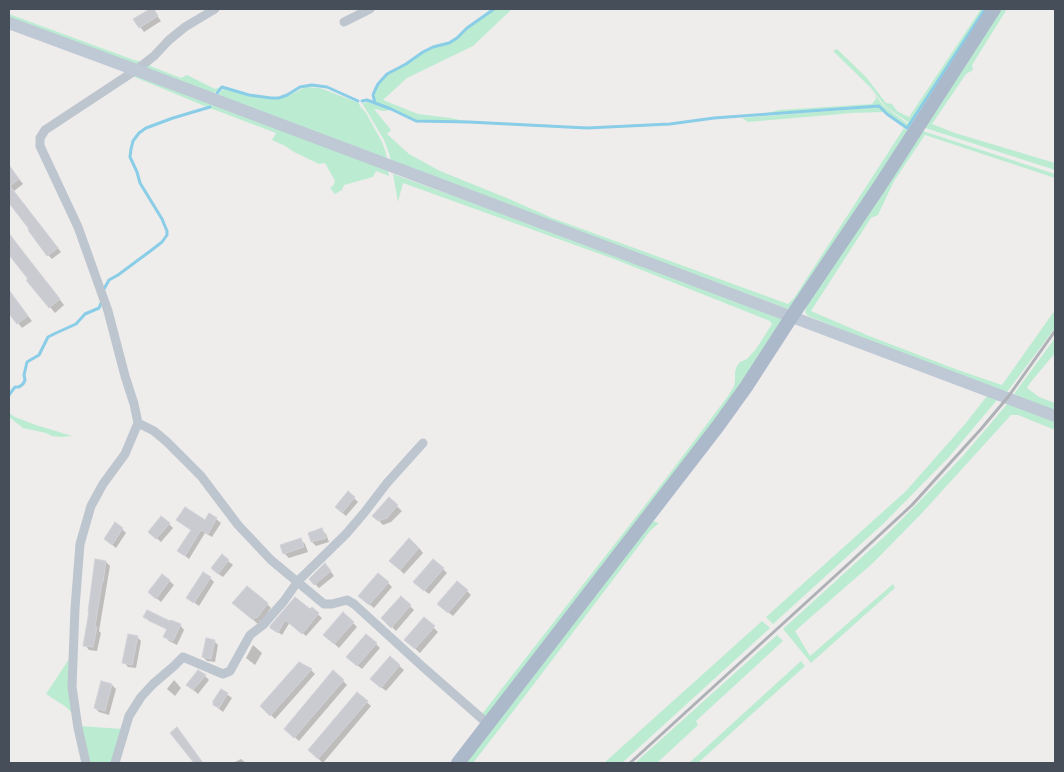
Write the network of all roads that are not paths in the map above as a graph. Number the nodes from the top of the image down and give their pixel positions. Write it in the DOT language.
graph roads {
  1 [pos="215,9"];
  2 [pos="370,9"];
  3 [pos="994,9"];
  4 [pos="344,22"];
  5 [pos="9,23"];
  6 [pos="136,70"];
  7 [pos="792,316"];
  8 [pos="1055,416"];
  9 [pos="138,423"];
  10 [pos="423,443"];
  11 [pos="298,581"];
  12 [pos="488,724"];
  13 [pos="86,763"];
  14 [pos="115,763"];
  15 [pos="458,763"];
  1 -- 6 [label="street"];
  2 -- 4 [label="street"];
  3 -- 7 [label="main road"];
  5 -- 6 [label="main road"];
  6 -- 7 [label="main road"];
  6 -- 9 [label="street"];
  7 -- 8 [label="main road"];
  7 -- 12 [label="main road"];
  9 -- 11 [label="street"];
  9 -- 13 [label="street"];
  10 -- 11 [label="street"];
  11 -- 12 [label="street"];
  11 -- 14 [label="street"];
  12 -- 15 [label="main road"];
}
